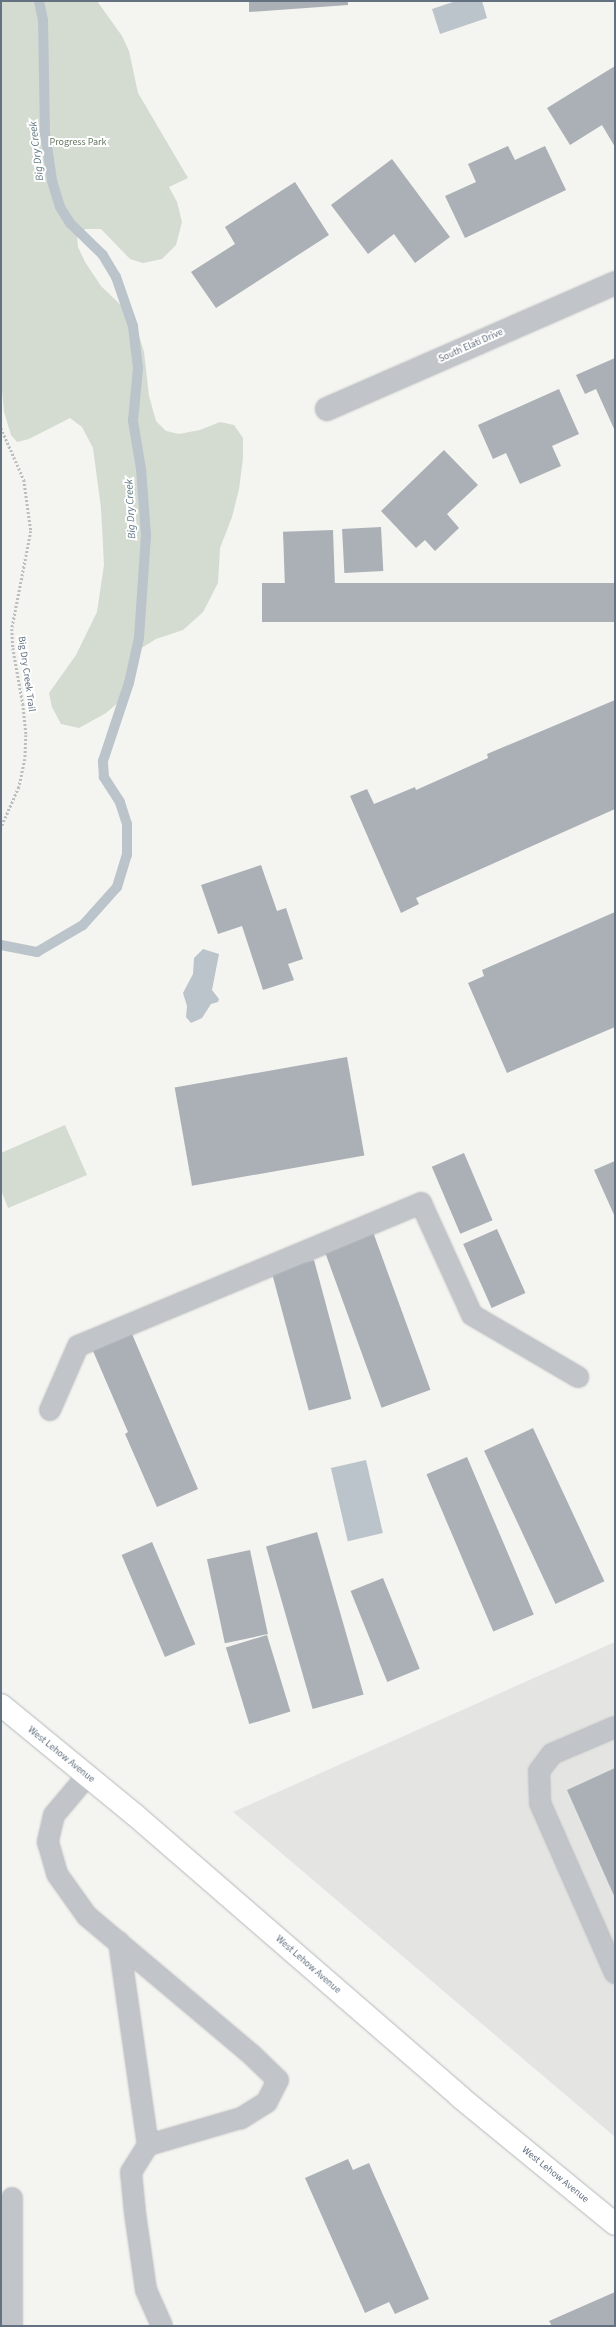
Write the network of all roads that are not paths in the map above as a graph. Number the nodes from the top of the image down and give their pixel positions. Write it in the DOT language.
graph roads {
  1 [pos="615,283"];
  2 [pos="327,409"];
  3 [pos="578,1377"];
  4 [pos="50,1410"];
  5 [pos="1,1705"];
  6 [pos="615,1727"];
  7 [pos="87,1776"];
  8 [pos="119,1942"];
  9 [pos="615,1973"];
  10 [pos="148,2145"];
  11 [pos="12,2198"];
  12 [pos="615,2224"];
  13 [pos="12,2326"];
  14 [pos="162,2326"];
  1 -- 2 [label="street, South Elati Drive"];
  3 -- 4 [label="lane"];
  5 -- 7 [label="street, West Lehow Avenue"];
  6 -- 9 [label="lane"];
  7 -- 8 [label="lane"];
  7 -- 12 [label="street, West Lehow Avenue"];
  8 -- 10 [label="lane"];
  8 -- 10 [label="lane"];
  10 -- 14 [label="lane"];
  11 -- 13 [label="lane"];
}
